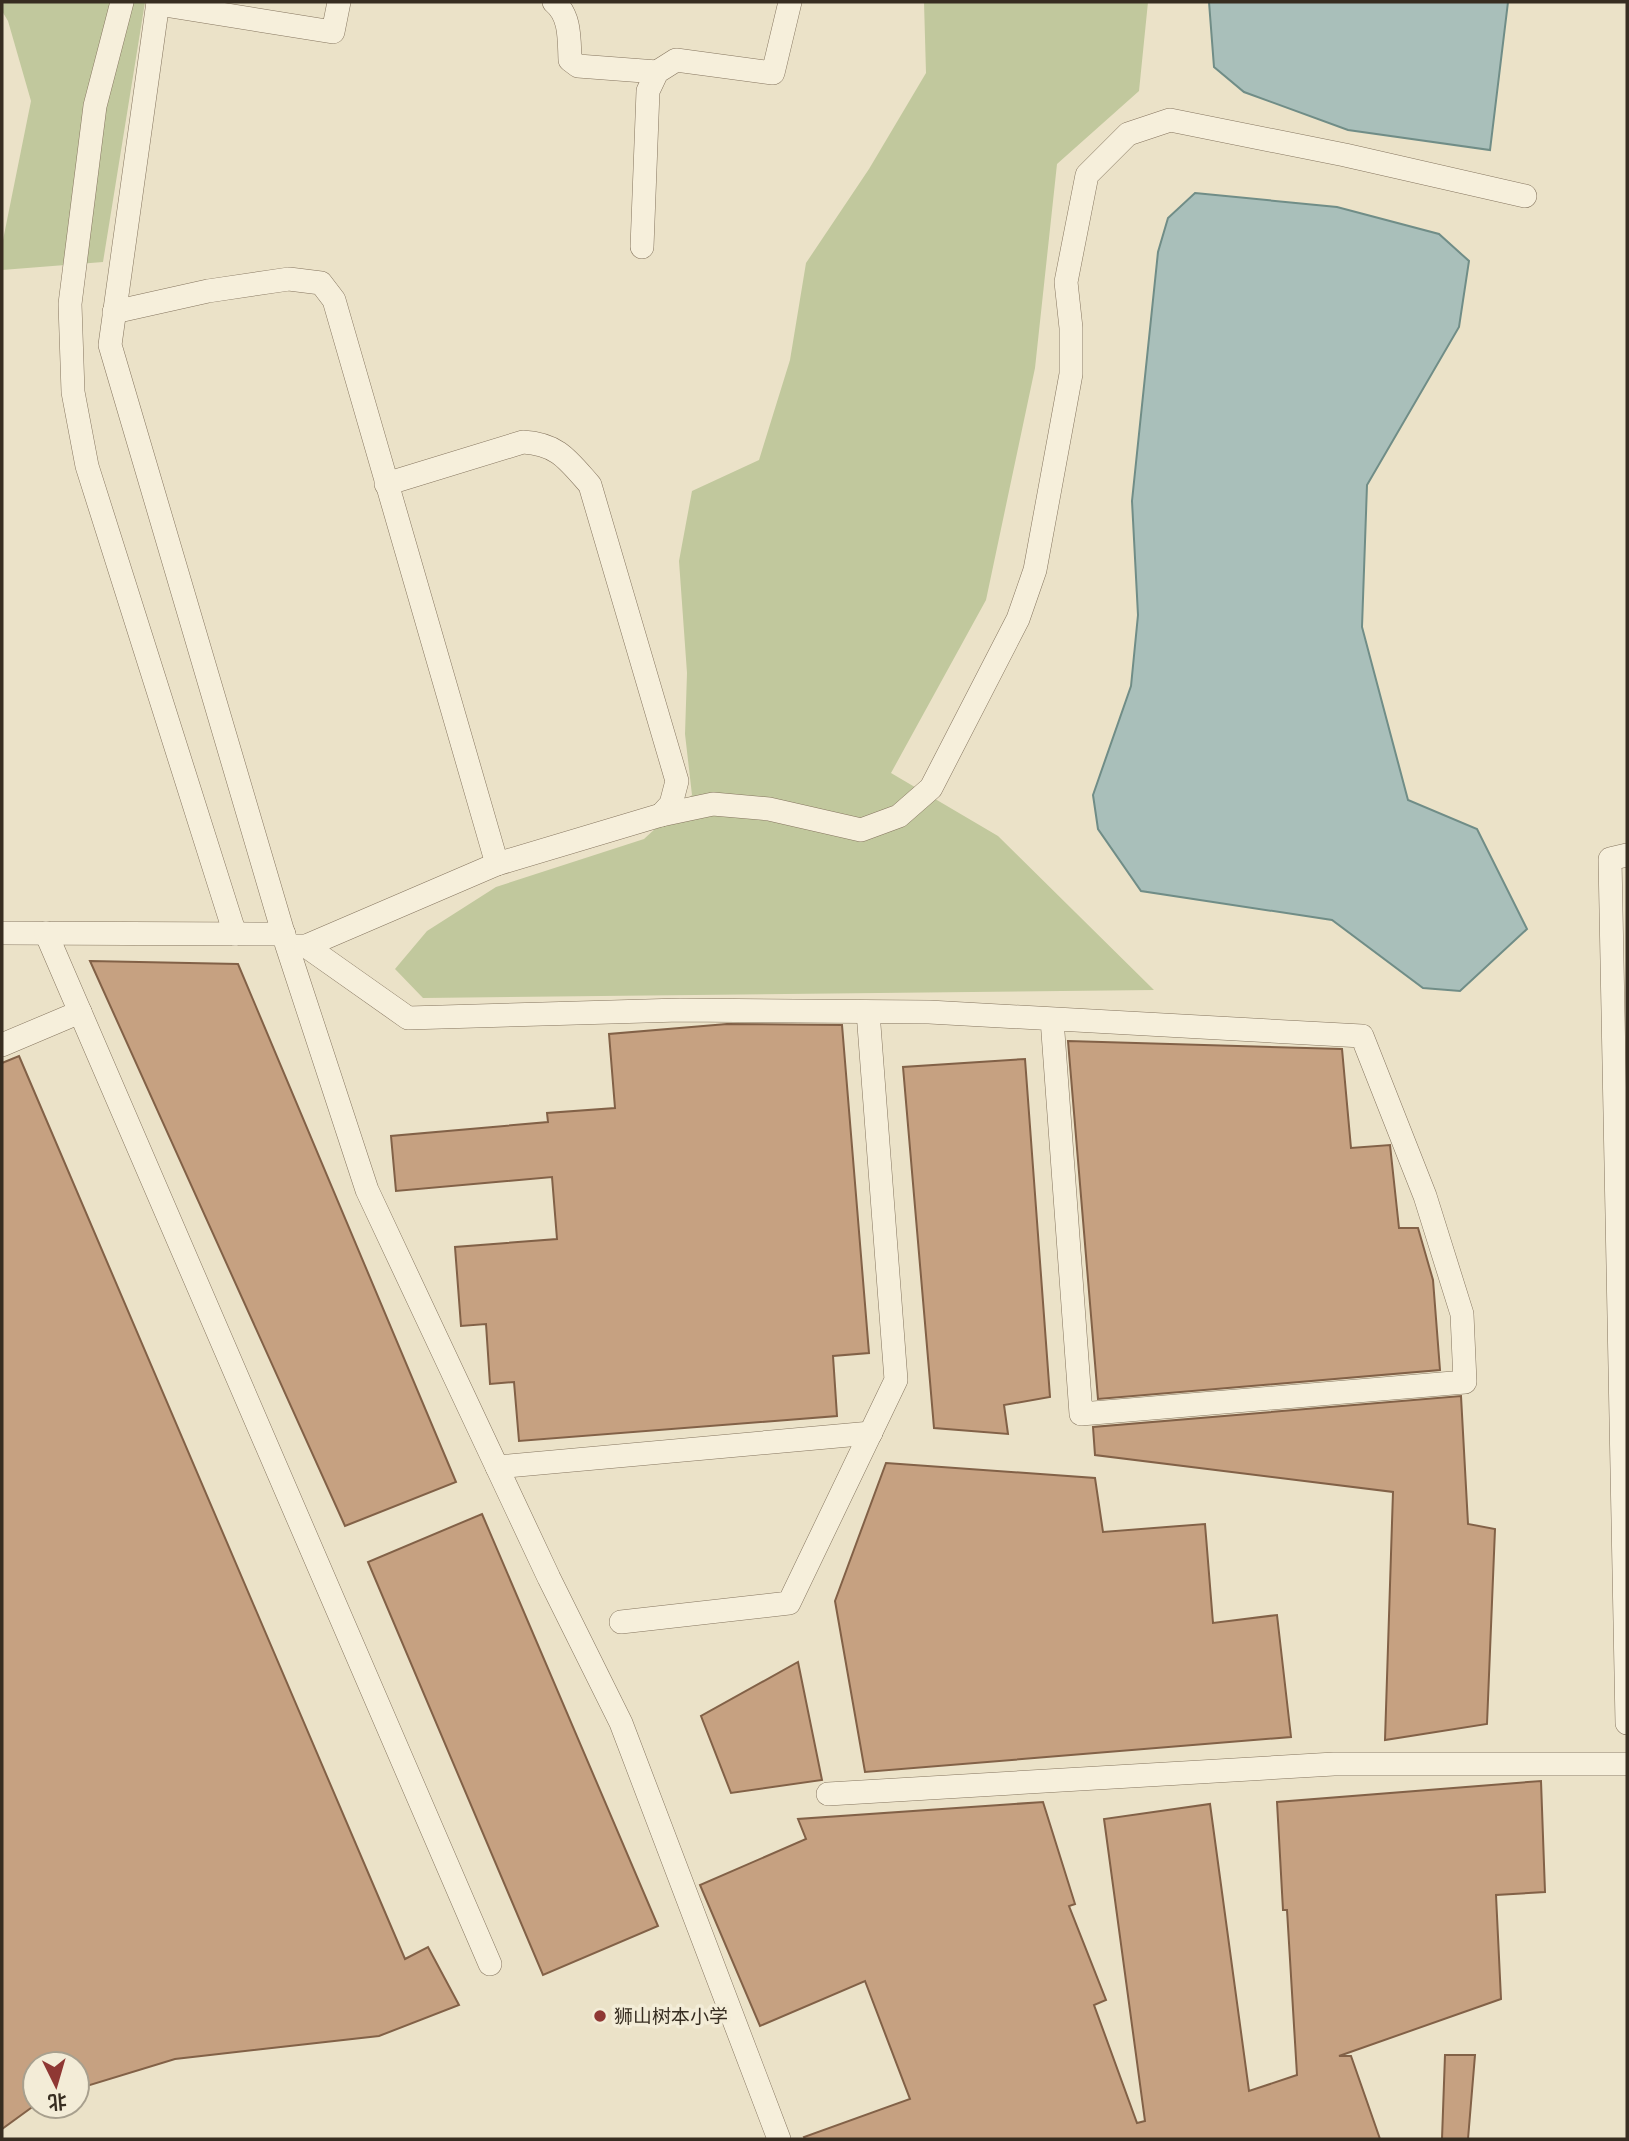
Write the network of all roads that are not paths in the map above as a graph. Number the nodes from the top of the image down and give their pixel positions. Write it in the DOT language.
graph roads {
  1 [pos="122,2"];
  2 [pos="339,2"];
  3 [pos="554,2"];
  4 [pos="790,2"];
  5 [pos="158,3"];
  6 [pos="657,72"];
  7 [pos="1525,196"];
  8 [pos="642,247"];
  9 [pos="114,312"];
  10 [pos="386,484"];
  11 [pos="662,815"];
  12 [pos="1627,855"];
  13 [pos="497,864"];
  14 [pos="2,933"];
  15 [pos="46,933"];
  16 [pos="234,934"];
  17 [pos="292,942"];
  18 [pos="80,1012"];
  19 [pos="868,1012"];
  20 [pos="1052,1019"];
  21 [pos="2,1045"];
  22 [pos="871,1433"];
  23 [pos="497,1467"];
  24 [pos="621,1622"];
  25 [pos="1627,1723"];
  26 [pos="1627,1764"];
  27 [pos="828,1794"];
  28 [pos="490,1964"];
  29 [pos="779,2139"];
  1 -- 16 [label="street"];
  2 -- 5 [label="street"];
  3 -- 6 [label="street"];
  4 -- 6 [label="street"];
  5 -- 9 [label="street"];
  6 -- 8 [label="street"];
  7 -- 11 [label="street"];
  9 -- 10 [label="street"];
  9 -- 17 [label="street"];
  10 -- 11 [label="street"];
  10 -- 13 [label="street"];
  11 -- 13 [label="street"];
  12 -- 25 [label="street"];
  13 -- 17 [label="street"];
  14 -- 15 [label="street"];
  15 -- 16 [label="street"];
  15 -- 18 [label="street"];
  16 -- 17 [label="street"];
  17 -- 19 [label="street"];
  17 -- 23 [label="street"];
  18 -- 21 [label="street"];
  18 -- 28 [label="street"];
  19 -- 20 [label="street"];
  19 -- 22 [label="street"];
  20 -- 20 [label="street"];
  22 -- 23 [label="street"];
  22 -- 24 [label="street"];
  23 -- 29 [label="street"];
  26 -- 27 [label="street"];
}
